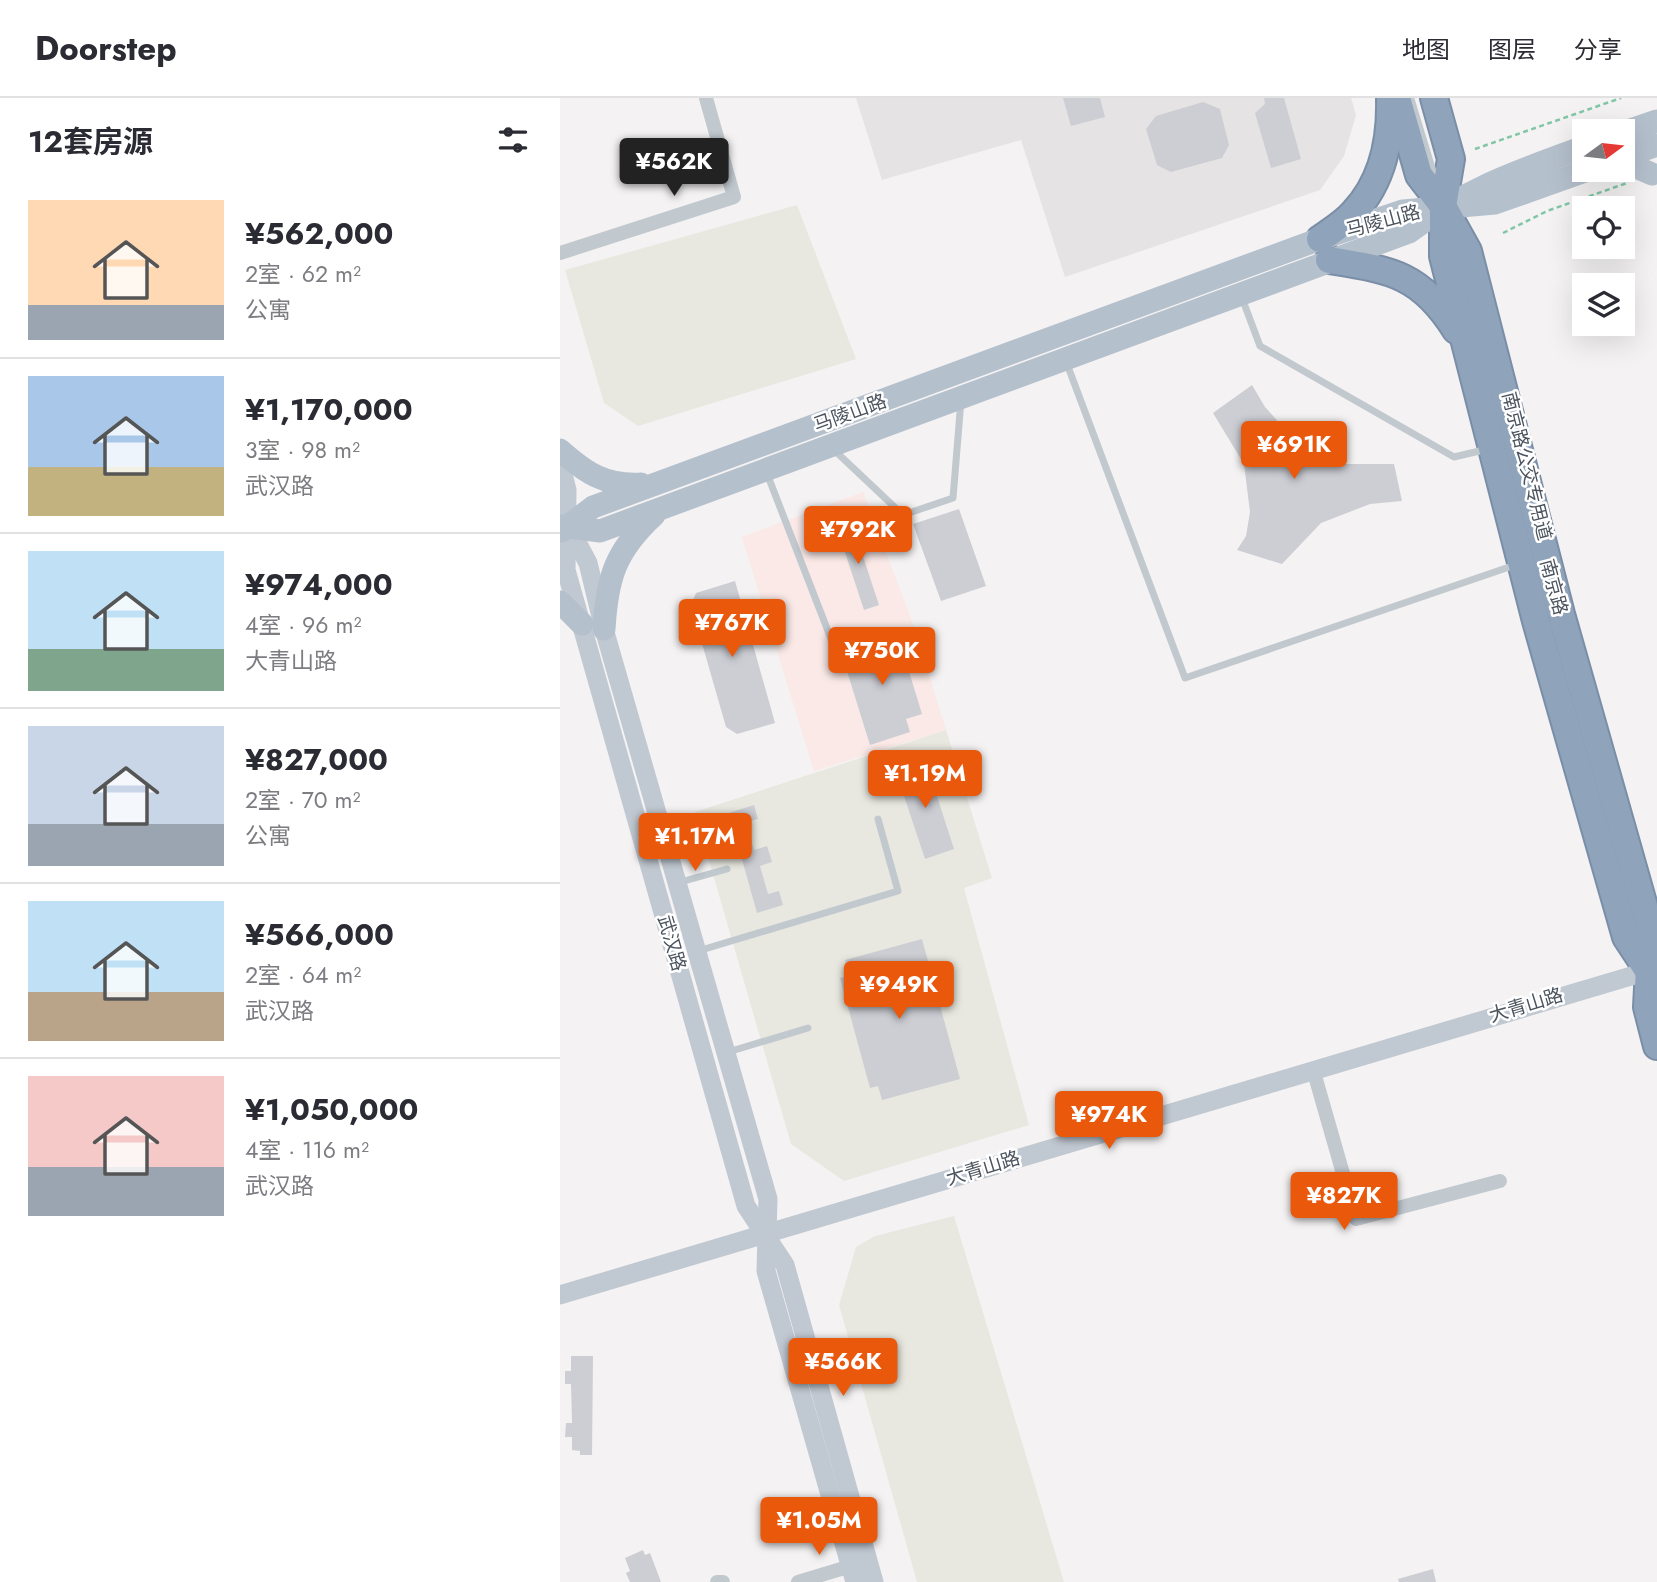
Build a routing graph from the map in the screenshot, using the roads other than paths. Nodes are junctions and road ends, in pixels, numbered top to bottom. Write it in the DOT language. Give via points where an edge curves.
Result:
graph roads {
  1 [pos="706,98"];
  2 [pos="1390,98"];
  3 [pos="1397,98"];
  4 [pos="1410,98"];
  5 [pos="1434,98"];
  6 [pos="1657,121"];
  7 [pos="1635,129"];
  8 [pos="1657,145"];
  9 [pos="1572,151"];
  10 [pos="1635,154"];
  11 [pos="1635,165"];
  12 [pos="1654,173"];
  13 [pos="1572,176"];
  14 [pos="1443,206"];
  15 [pos="1452,242"];
  16 [pos="1325,250"];
  17 [pos="560,253"];
  18 [pos="1240,294"];
  19 [pos="1466,347"];
  20 [pos="1066,360"];
  21 [pos="961,398"];
  22 [pos="830,446"];
  23 [pos="1492,448"];
  24 [pos="560,450"];
  25 [pos="560,463"];
  26 [pos="765,470"];
  27 [pos="658,483"];
  28 [pos="662,508"];
  29 [pos="562,525"];
  30 [pos="1521,563"];
  31 [pos="560,601"];
  32 [pos="593,627"];
  33 [pos="833,644"];
  34 [pos="878,819"];
  35 [pos="727,869"];
  36 [pos="677,883"];
  37 [pos="1638,934"];
  38 [pos="697,952"];
  39 [pos="1652,977"];
  40 [pos="1657,1004"];
  41 [pos="808,1028"];
  42 [pos="1657,1046"];
  43 [pos="726,1052"];
  44 [pos="1312,1069"];
  45 [pos="1500,1181"];
  46 [pos="766,1233"];
  47 [pos="560,1295"];
  48 [pos="853,1574"];
  49 [pos="717,1582"];
  50 [pos="723,1582"];
  51 [pos="798,1582"];
  52 [pos="874,1582"];
  1 -- 17 [label="street" via="734,197"];
  2 -- 16 [label="highway" via="1390,125 1379,175"];
  3 -- 14 [label="highway, 南京路" via="1419,174"];
  4 -- 14 [label="lane"];
  5 -- 14 [label="highway, 南京路" via="1451,159"];
  6 -- 7 [label="main road"];
  8 -- 10 [label="main road"];
  9 -- 14 [label="main road, 马陵山路" via="1489,181"];
  11 -- 12 [label="main road"];
  13 -- 14 [label="main road" via="1495,203"];
  14 -- 15 [label="lane"];
  14 -- 16 [label="main road, 马陵山路" via="1409,232"];
  14 -- 19 [label="highway, 南京路" via="1443,256"];
  14 -- 39 [label="highway, 南京路" via="1468,251 1560,614 1651,931"];
  16 -- 18 [label="main road, 马陵山路"];
  16 -- 19 [label="highway" via="1410,279 1441,306"];
  16 -- 27 [label="main road, 马陵山路"];
  18 -- 20 [label="main road, 马陵山路"];
  18 -- 23 [label="lane" via="1260,346 1454,457"];
  19 -- 23 [label="highway, 南京路"];
  20 -- 21 [label="main road, 马陵山路"];
  20 -- 30 [label="lane" via="1185,678"];
  21 -- 22 [label="main road, 马陵山路"];
  21 -- 22 [label="lane" via="953,498 903,515"];
  22 -- 26 [label="main road, 马陵山路"];
  23 -- 30 [label="highway, 南京路"];
  24 -- 27 [label="main road" via="582,470 618,486"];
  25 -- 29 [label="main road, 武汉路" via="567,490"];
  26 -- 28 [label="main road, 马陵山路"];
  26 -- 33 [label="lane"];
  27 -- 29 [label="main road, 马陵山路" via="593,507"];
  28 -- 29 [label="main road, 马陵山路" via="600,531"];
  28 -- 32 [label="main road" via="634,534 616,561"];
  29 -- 32 [label="main road, 武汉路" via="566,570"];
  30 -- 39 [label="highway, 南京路" via="1626,937"];
  31 -- 32 [label="main road"];
  32 -- 36 [label="main road, 武汉路"];
  32 -- 46 [label="main road, 武汉路" via="746,1206"];
  34 -- 38 [label="lane" via="898,891"];
  35 -- 36 [label="lane"];
  36 -- 38 [label="main road, 武汉路"];
  37 -- 39 [label="lane"];
  38 -- 43 [label="main road, 武汉路"];
  39 -- 40 [label="lane"];
  39 -- 42 [label="highway, 南京路" via="1647,1007"];
  39 -- 44 [label="main road, 大青山路"];
  41 -- 43 [label="lane"];
  43 -- 46 [label="main road, 武汉路" via="768,1199"];
  44 -- 45 [label="street" via="1356,1219"];
  44 -- 46 [label="main road, 大青山路"];
  46 -- 47 [label="main road, 大青山路"];
  46 -- 48 [label="main road, 武汉路" via="766,1271"];
  46 -- 52 [label="main road, 武汉路" via="785,1265"];
  48 -- 51 [label="street"];
  49 -- 50 [label="street"];
}
